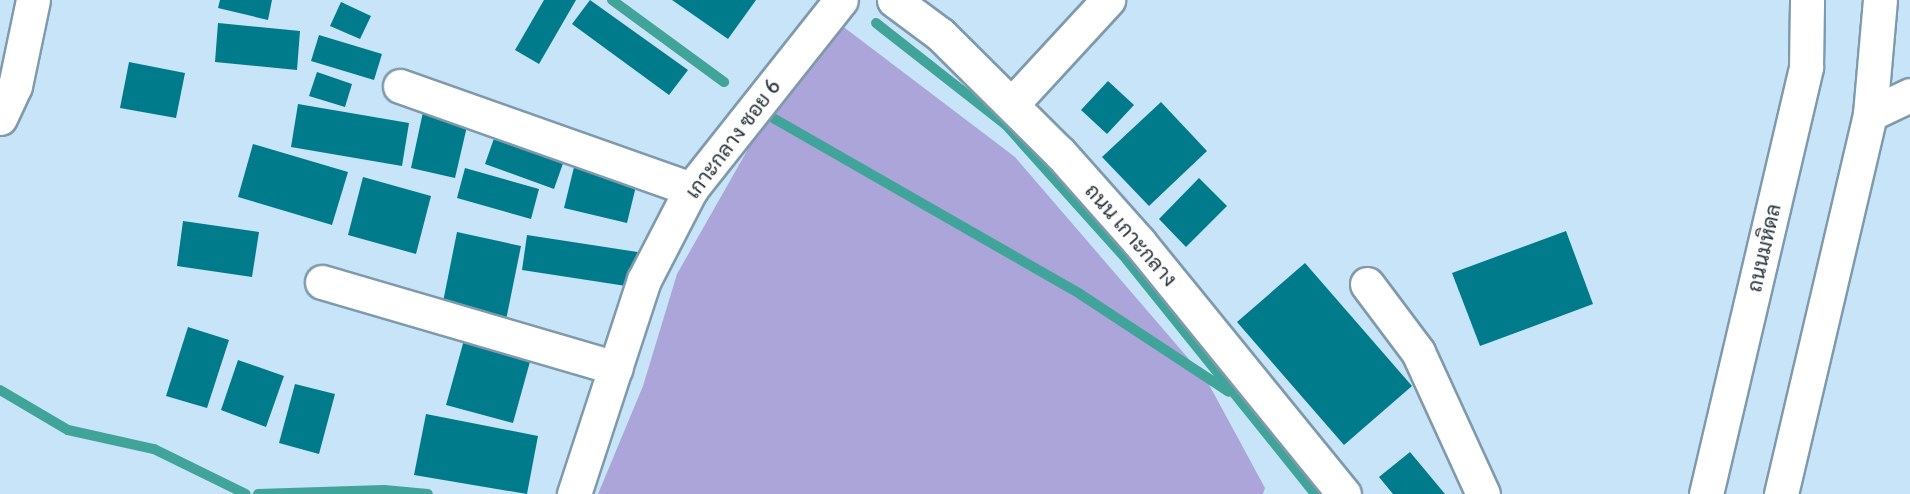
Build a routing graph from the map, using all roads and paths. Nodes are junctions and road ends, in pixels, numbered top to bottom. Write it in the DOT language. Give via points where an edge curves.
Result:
graph roads {
  1 [pos="33,0"];
  2 [pos="841,0"];
  3 [pos="894,0"];
  4 [pos="1108,0"];
  5 [pos="1807,0"];
  6 [pos="1880,0"];
  7 [pos="400,86"];
  8 [pos="1910,94"];
  9 [pos="1012,104"];
  10 [pos="1870,114"];
  11 [pos="0,118"];
  12 [pos="691,189"];
  13 [pos="322,282"];
  14 [pos="1366,284"];
  15 [pos="616,368"];
  16 [pos="574,494"];
  17 [pos="1344,494"];
  18 [pos="1484,494"];
  19 [pos="1706,494"];
  20 [pos="1781,494"];
  1 -- 11 [label="street" via="15,86"];
  2 -- 12 [label="street, เกาะกลาง ซอย 6"];
  3 -- 9 [label="street, ถนน เกาะกลาง" via="940,34"];
  4 -- 9 [label="street"];
  5 -- 19 [label="street, ถนนมหิดล" via="1806,67"];
  6 -- 10 [label="street"];
  7 -- 12 [label="street"];
  8 -- 10 [label="street"];
  9 -- 17 [label="street, ถนน เกาะกลาง" via="1139,242"];
  10 -- 20 [label="street"];
  12 -- 15 [label="street, เกาะกลาง ซอย 6" via="644,280"];
  13 -- 15 [label="street"];
  14 -- 18 [label="street" via="1418,352"];
  15 -- 16 [label="street, เกาะกลาง ซอย 6"];
}
